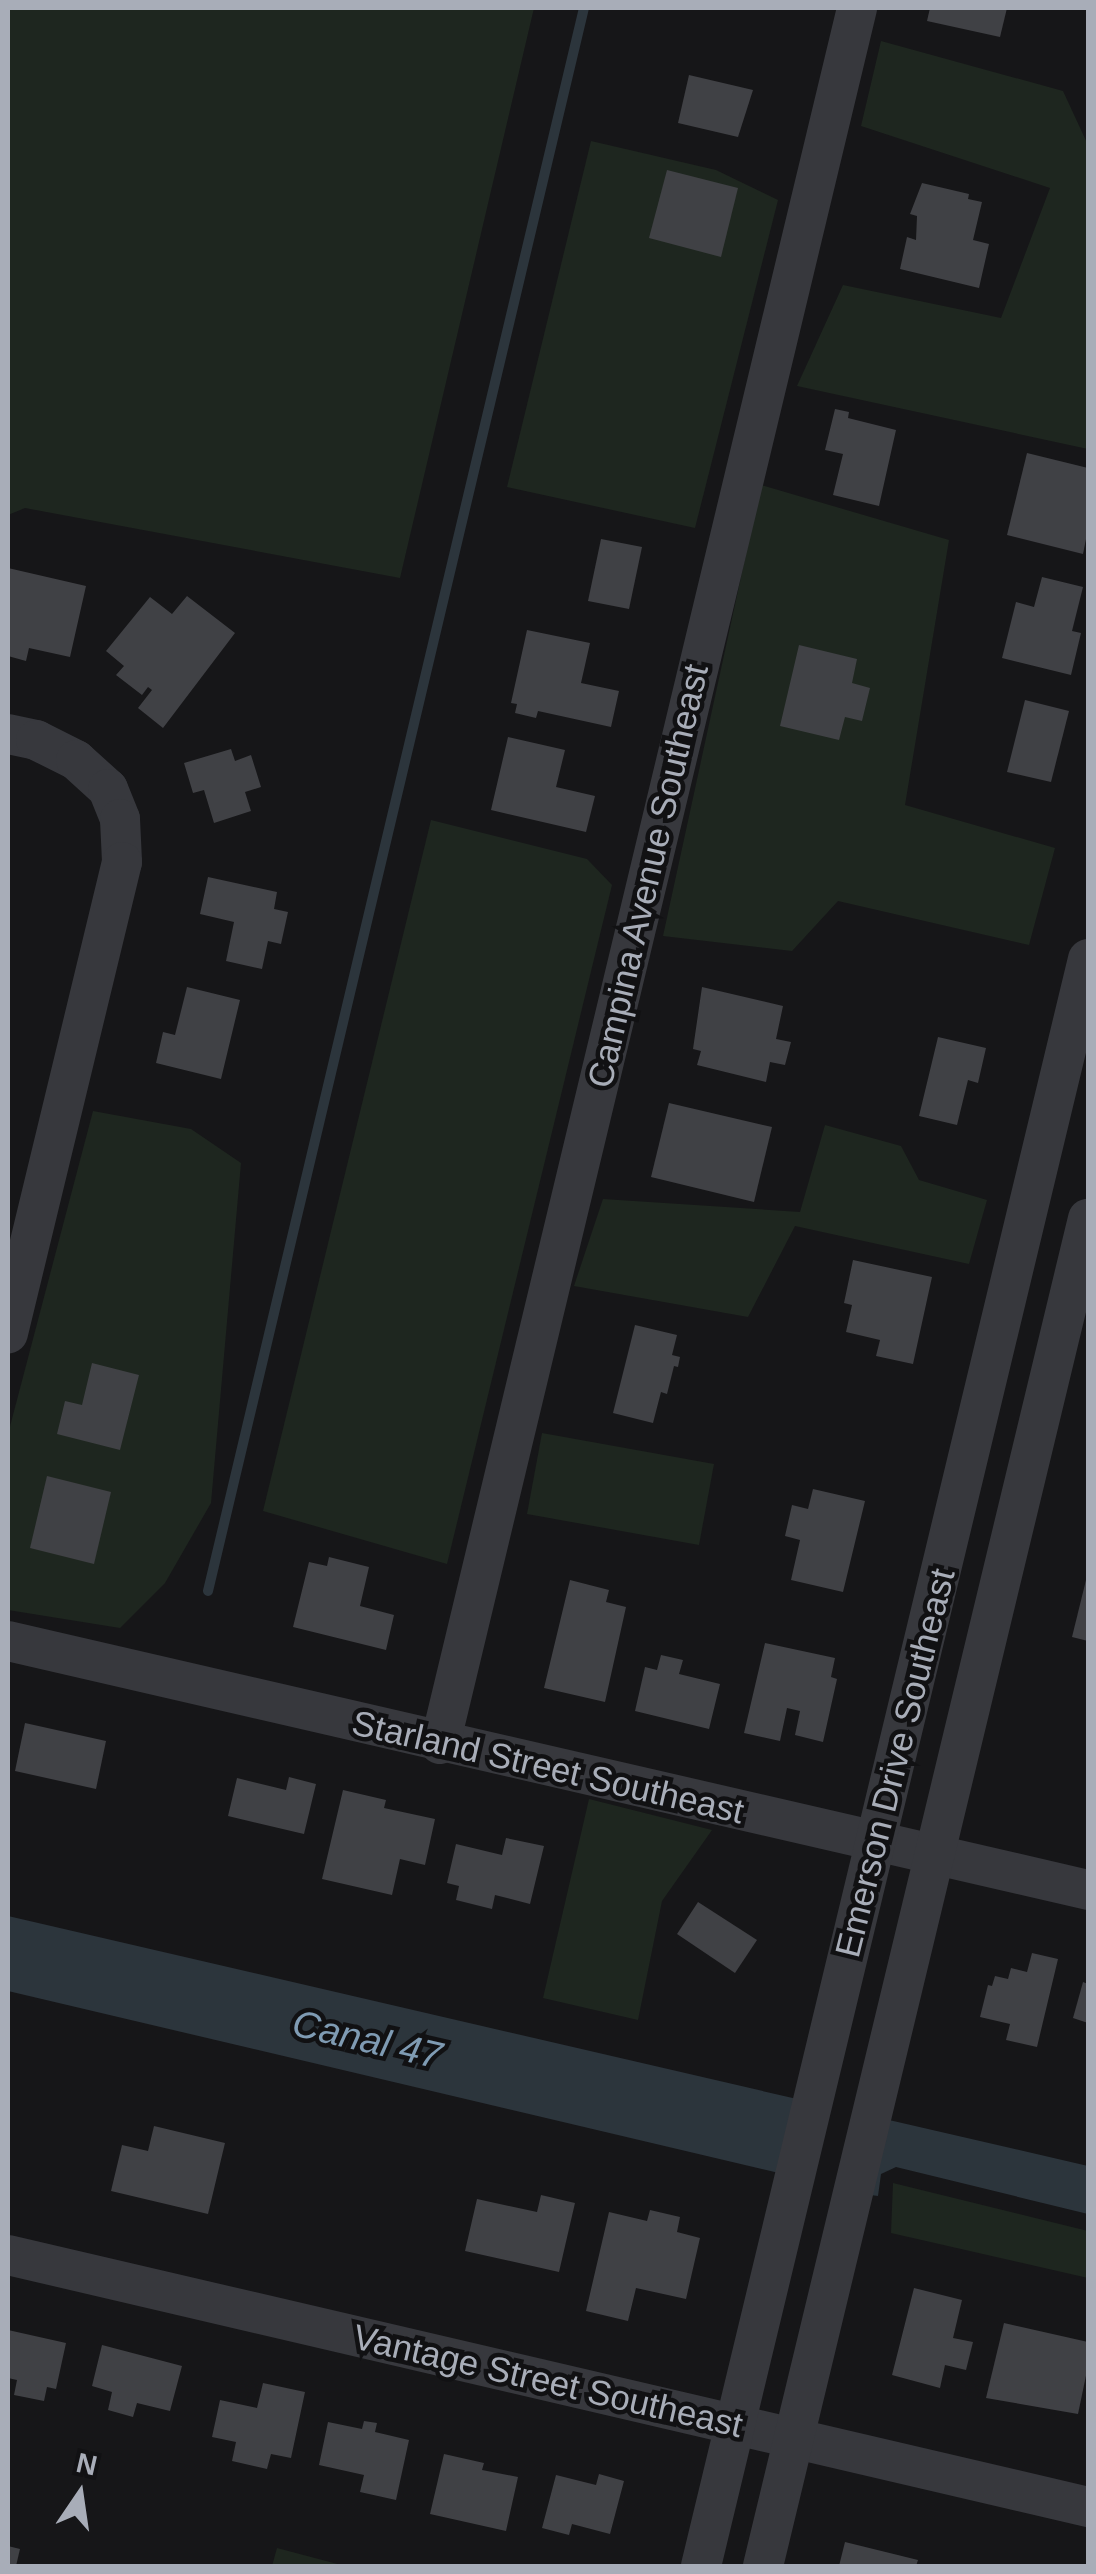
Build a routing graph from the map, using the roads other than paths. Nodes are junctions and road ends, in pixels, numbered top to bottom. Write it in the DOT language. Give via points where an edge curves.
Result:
graph roads {
  1 [pos="857,8"];
  2 [pos="8,734"];
  3 [pos="1088,959"];
  4 [pos="24,1192"];
  5 [pos="1088,1219"];
  6 [pos="8,1334"];
  7 [pos="8,1641"];
  8 [pos="440,1744"];
  9 [pos="876,1840"];
  10 [pos="936,1855"];
  11 [pos="1088,1890"];
  12 [pos="8,2255"];
  13 [pos="736,2425"];
  14 [pos="795,2440"];
  15 [pos="1088,2507"];
  16 [pos="701,2566"];
  17 [pos="763,2566"];
  1 -- 8 [label="street, Campina Avenue Southeast"];
  2 -- 4 [label="street" via="76,760 108,789 120,819 122,862"];
  3 -- 9 [label="street, Emerson Drive Southeast"];
  4 -- 6 [label="street"];
  5 -- 10 [label="street, Emerson Drive Southeast"];
  7 -- 8 [label="street, Starland Street Southeast"];
  8 -- 9 [label="street, Starland Street Southeast"];
  9 -- 10 [label="street, Starland Street Southeast"];
  9 -- 13 [label="street, Emerson Drive Southeast"];
  10 -- 11 [label="street, Starland Street Southeast"];
  10 -- 14 [label="street, Emerson Drive Southeast"];
  12 -- 13 [label="street, Vantage Street Southeast"];
  13 -- 14 [label="street, Vantage Street Southeast"];
  13 -- 16 [label="street, Emerson Drive Southeast"];
  14 -- 15 [label="street, Vantage Street Southeast"];
  14 -- 17 [label="street, Emerson Drive Southeast"];
}
